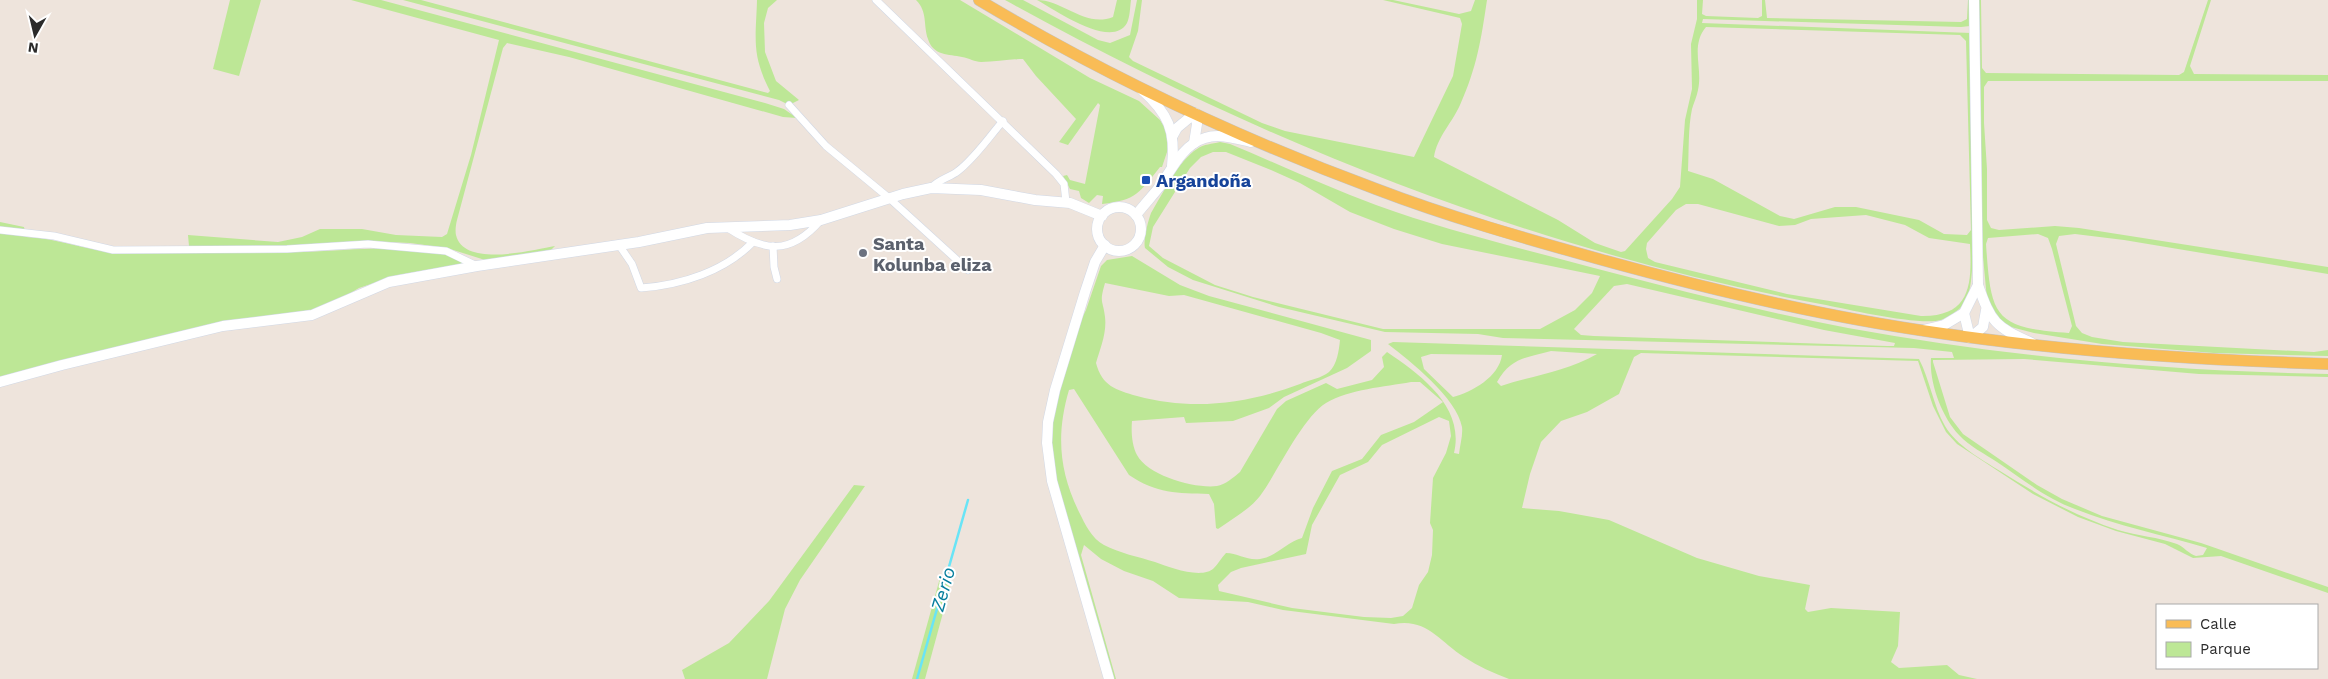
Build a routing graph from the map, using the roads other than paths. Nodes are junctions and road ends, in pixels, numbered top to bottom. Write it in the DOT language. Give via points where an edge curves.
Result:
graph roads {
  1 [pos="876,0"];
  2 [pos="979,0"];
  3 [pos="1974,0"];
  4 [pos="1136,86"];
  5 [pos="789,105"];
  6 [pos="1195,113"];
  7 [pos="1002,120"];
  8 [pos="1172,137"];
  9 [pos="1194,144"];
  10 [pos="1271,147"];
  11 [pos="1172,166"];
  12 [pos="931,188"];
  13 [pos="889,198"];
  14 [pos="1066,202"];
  15 [pos="1136,215"];
  16 [pos="1102,216"];
  17 [pos="821,220"];
  18 [pos="725,226"];
  19 [pos="0,230"];
  20 [pos="753,242"];
  21 [pos="619,245"];
  22 [pos="1104,245"];
  23 [pos="773,246"];
  24 [pos="477,266"];
  25 [pos="968,270"];
  26 [pos="777,279"];
  27 [pos="1978,285"];
  28 [pos="1986,310"];
  29 [pos="1964,314"];
  30 [pos="1921,330"];
  31 [pos="1970,338"];
  32 [pos="2042,347"];
  33 [pos="2328,364"];
  34 [pos="0,382"];
  35 [pos="1109,679"];
  1 -- 7 [label="street"];
  2 -- 4 [label="main road"];
  3 -- 27 [label="street"];
  4 -- 6 [label="main road"];
  4 -- 8 [label="street" via="1159,105 1169,122"];
  5 -- 13 [label="street" via="826,146"];
  6 -- 8 [label="street" via="1177,128"];
  6 -- 9 [label="street"];
  6 -- 10 [label="main road"];
  7 -- 12 [label="street" via="970,160"];
  7 -- 14 [label="street" via="1064,184"];
  8 -- 11 [label="street"];
  9 -- 10 [label="street" via="1206,138 1223,136"];
  9 -- 11 [label="street"];
  10 -- 30 [label="main road" via="1396,196 1506,233 1800,309"];
  11 -- 15 [label="street"];
  12 -- 13 [label="street"];
  12 -- 14 [label="street" via="981,190"];
  13 -- 17 [label="street"];
  13 -- 25 [label="street"];
  14 -- 16 [label="street"];
  15 -- 16 [label="street" via="1127,208 1116,207"];
  15 -- 22 [label="street" via="1141,227 1133,246 1119,251"];
  16 -- 22 [label="street" via="1097,231"];
  17 -- 18 [label="street" via="774,226"];
  17 -- 23 [label="street" via="807,236 781,247"];
  18 -- 20 [label="street"];
  18 -- 21 [label="street"];
  19 -- 24 [label="street" via="54,236 112,250 287,249 368,244 446,251"];
  20 -- 21 [label="street" via="742,254 714,270 679,283 641,288 632,264"];
  20 -- 23 [label="street"];
  21 -- 24 [label="street"];
  22 -- 35 [label="street" via="1087,284 1055,390 1047,443 1052,481"];
  23 -- 26 [label="street"];
  24 -- 34 [label="street" via="389,282 312,315 223,326"];
  27 -- 28 [label="street"];
  27 -- 29 [label="street"];
  28 -- 31 [label="street" via="1984,327"];
  28 -- 32 [label="street" via="2006,330"];
  29 -- 30 [label="street"];
  29 -- 31 [label="street"];
  30 -- 31 [label="main road"];
  31 -- 32 [label="main road"];
  32 -- 33 [label="main road" via="2124,355"];
}
